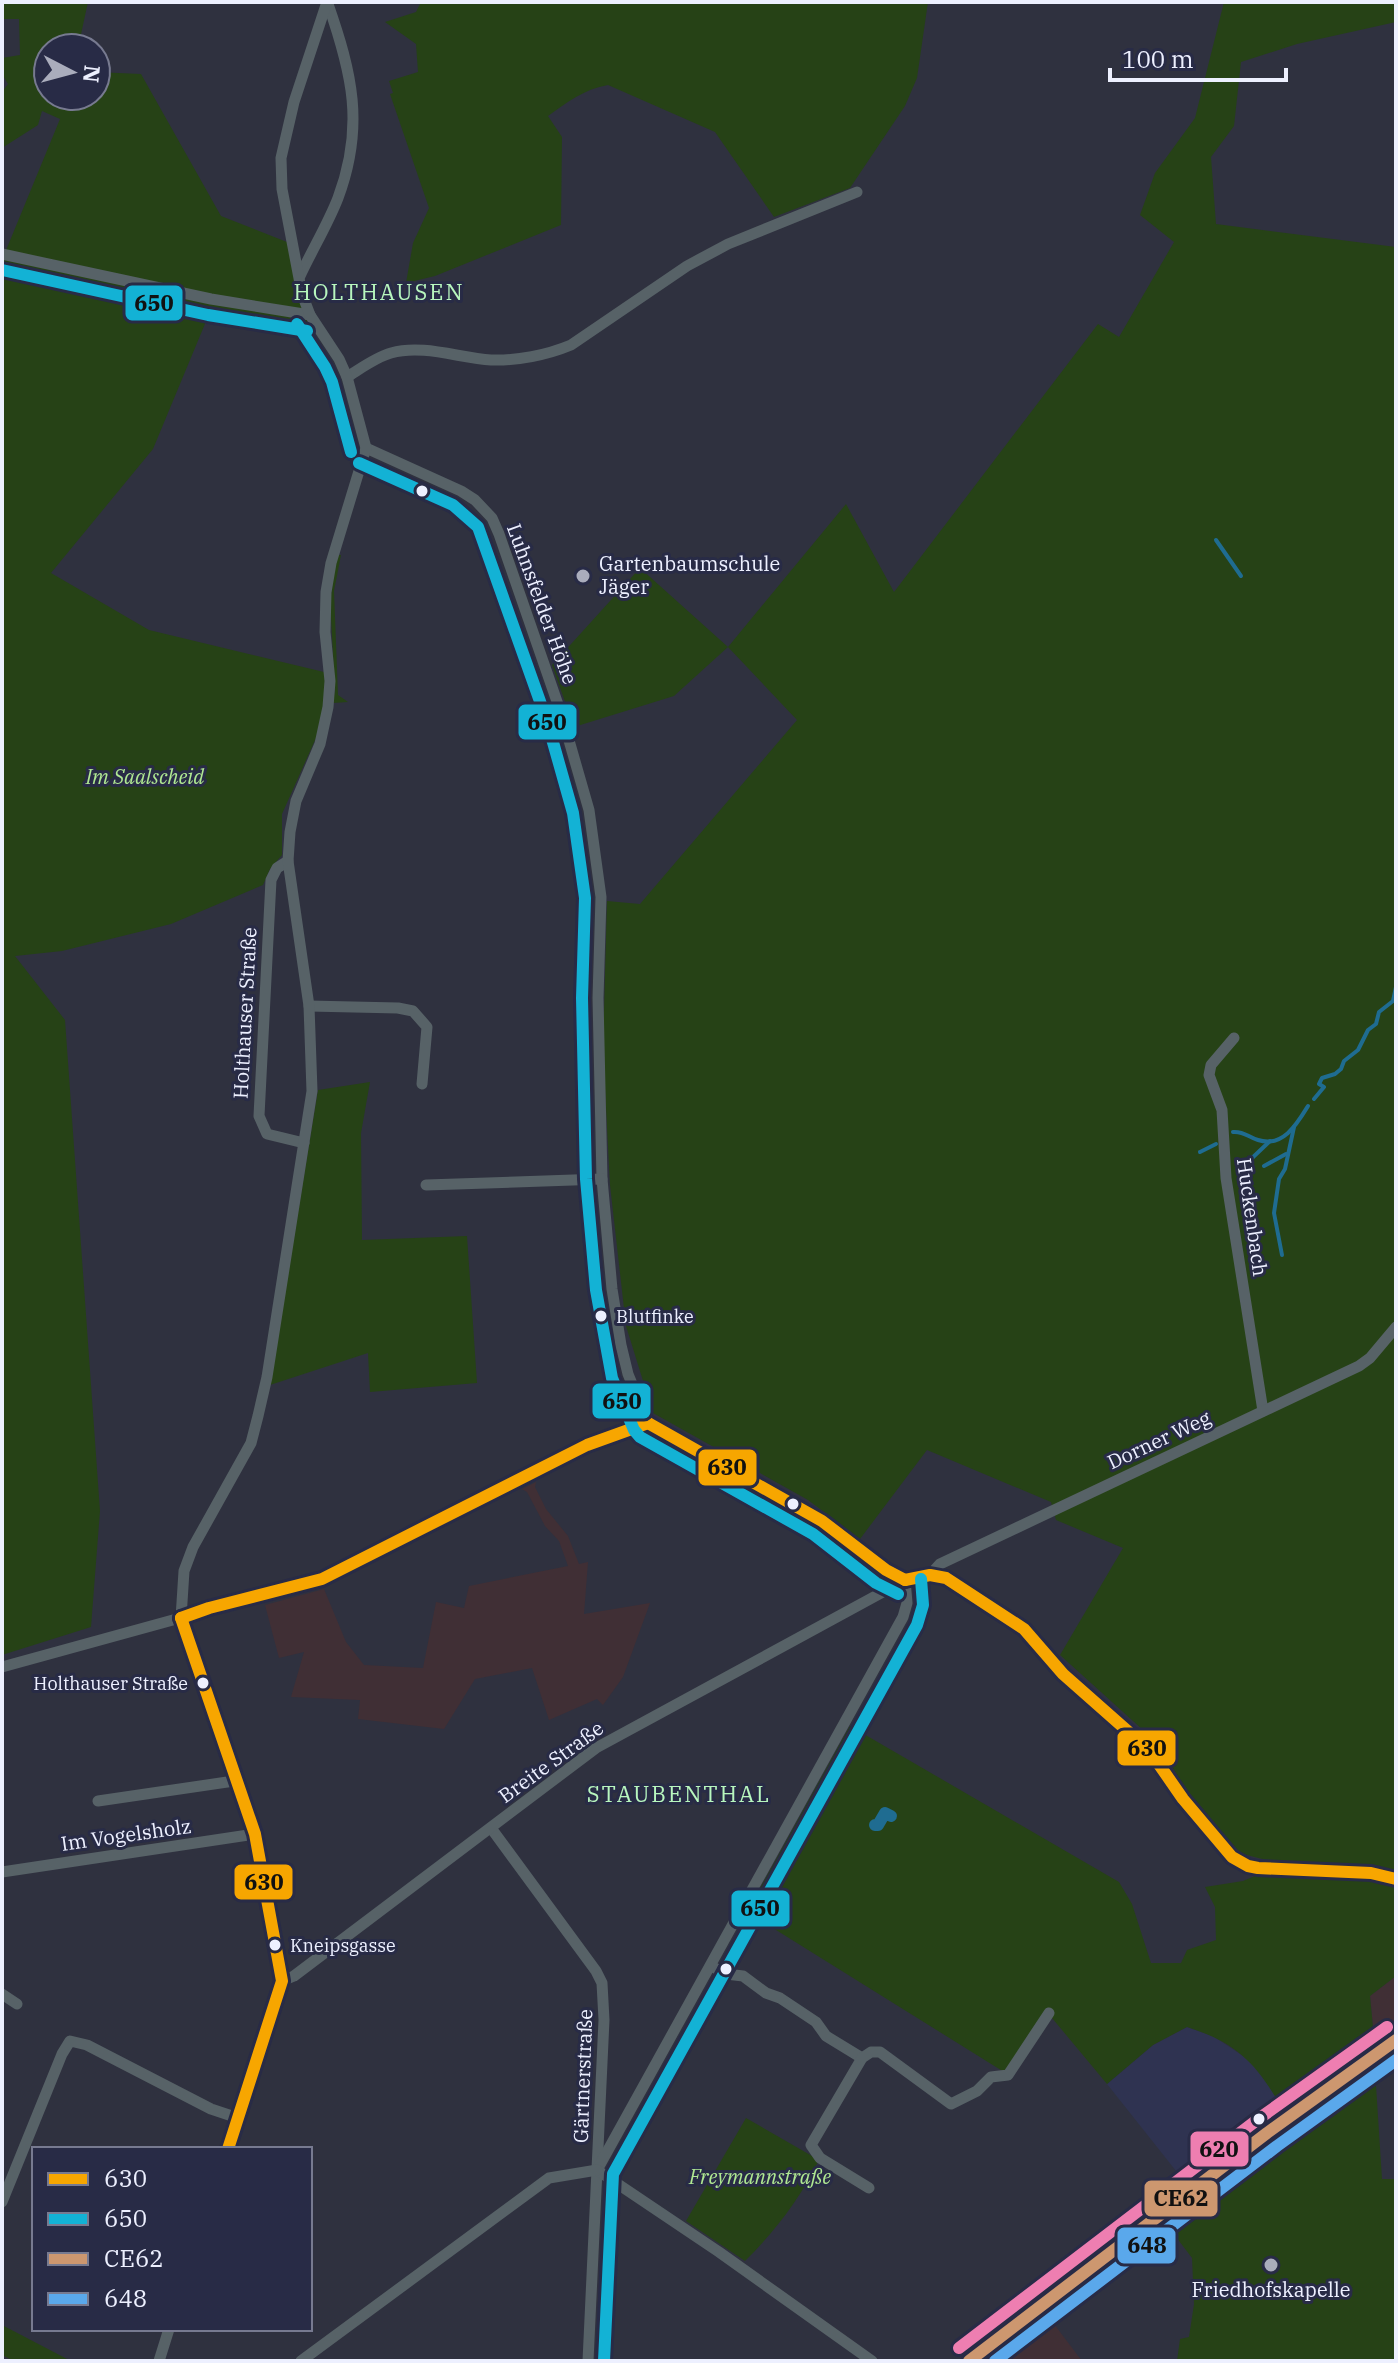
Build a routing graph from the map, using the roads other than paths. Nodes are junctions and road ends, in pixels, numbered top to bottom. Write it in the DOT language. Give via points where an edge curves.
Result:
graph roads {
  1 [pos="328,2"];
  2 [pos="857,192"];
  3 [pos="2,254"];
  4 [pos="299,276"];
  5 [pos="310,315"];
  6 [pos="347,377"];
  7 [pos="366,448"];
  8 [pos="288,861"];
  9 [pos="309,1006"];
  10 [pos="1234,1038"];
  11 [pos="422,1084"];
  12 [pos="304,1143"];
  13 [pos="602,1179"];
  14 [pos="426,1185"];
  15 [pos="1396,1327"];
  16 [pos="1263,1411"];
  17 [pos="648,1423"];
  18 [pos="930,1575"];
  19 [pos="905,1580"];
  20 [pos="181,1618"];
  21 [pos="2,1667"];
  22 [pos="234,1781"];
  23 [pos="98,1801"];
  24 [pos="491,1828"];
  25 [pos="255,1834"];
  26 [pos="2,1872"];
  27 [pos="1396,1879"];
  28 [pos="711,1966"];
  29 [pos="281,1985"];
  30 [pos="2,1994"];
  31 [pos="17,2004"];
  32 [pos="1049,2013"];
  33 [pos="1396,2040"];
  34 [pos="862,2058"];
  35 [pos="238,2118"];
  36 [pos="229,2147"];
  37 [pos="597,2170"];
  38 [pos="869,2188"];
  39 [pos="2,2202"];
  40 [pos="168,2331"];
  41 [pos="159,2361"];
  42 [pos="301,2361"];
  43 [pos="588,2361"];
  44 [pos="872,2361"];
  45 [pos="969,2361"];
  1 -- 4 [label="street" via="281,158"];
  1 -- 4 [label="street" via="347,58 353,121 338,199"];
  2 -- 6 [label="street" via="728,244 559,350 493,360 389,353"];
  3 -- 5 [label="street"];
  4 -- 5 [label="street"];
  5 -- 6 [label="street"];
  6 -- 7 [label="street"];
  7 -- 8 [label="street, Holthauser Straße" via="331,563 325,632 328,707 320,744 296,801"];
  7 -- 13 [label="street, Luhnsfelder Höhe" via="461,491 492,518 557,701 589,810 601,897"];
  8 -- 9 [label="street, Holthauser Straße"];
  8 -- 12 [label="street, Holthauser Straße" via="271,880 259,1116 267,1134"];
  9 -- 11 [label="street" via="413,1011 427,1027"];
  9 -- 12 [label="street, Holthauser Straße" via="312,1091"];
  10 -- 16 [label="street, Huckenbach" via="1209,1075 1222,1110 1226,1178"];
  12 -- 20 [label="street, Holthauser Straße" via="255,1430 193,1547 184,1571"];
  13 -- 14 [label="street"];
  13 -- 17 [label="street, Luhnsfelder Höhe" via="621,1345"];
  15 -- 16 [label="street, Dorner Weg" via="1365,1362"];
  16 -- 18 [label="street, Dorner Weg" via="940,1564"];
  17 -- 19 [label="street" via="822,1521"];
  17 -- 20 [label="street" via="587,1445 322,1579"];
  18 -- 19 [label="street, Breite Straße"];
  18 -- 27 [label="street" via="946,1578 1024,1629 1063,1674 1149,1750 1232,1857 1258,1868 1359,1872"];
  19 -- 24 [label="street, Breite Straße" via="596,1748"];
  19 -- 28 [label="street" via="903,1617"];
  20 -- 21 [label="street"];
  20 -- 22 [label="street, Holthauser Straße"];
  22 -- 23 [label="street"];
  22 -- 25 [label="street, Holthauser Straße"];
  24 -- 29 [label="street, Breite Straße"];
  24 -- 37 [label="street, Gärtnerstraße" via="602,1983"];
  25 -- 26 [label="street, Im Vogelsholz"];
  25 -- 29 [label="street, Holthauser Straße"];
  28 -- 34 [label="street" via="743,1976 780,1998"];
  28 -- 37 [label="street"];
  29 -- 35 [label="street"];
  30 -- 31 [label="street"];
  32 -- 34 [label="street" via="1008,2075 991,2077 951,2104 880,2052"];
  33 -- 45 [label="main road"];
  34 -- 38 [label="street" via="811,2145 820,2158"];
  35 -- 36 [label="street"];
  35 -- 39 [label="street" via="70,2041"];
  37 -- 42 [label="street" via="549,2178"];
  37 -- 43 [label="street, Gärtnerstraße"];
  37 -- 44 [label="street"];
  40 -- 41 [label="street"];
}
